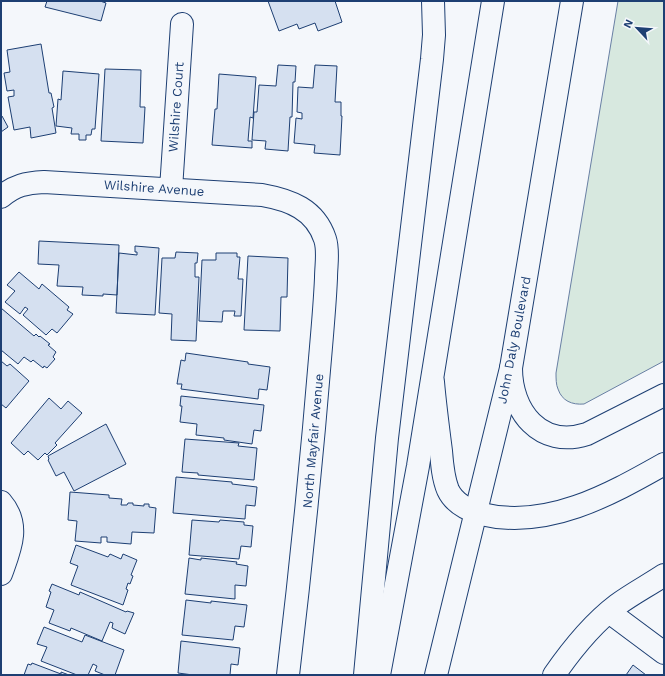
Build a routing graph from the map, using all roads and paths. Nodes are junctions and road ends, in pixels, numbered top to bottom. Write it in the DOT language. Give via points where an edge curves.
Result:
graph roads {
  1 [pos="433,1"];
  2 [pos="493,1"];
  3 [pos="572,1"];
  4 [pos="182,24"];
  5 [pos="171,189"];
  6 [pos="1,197"];
  7 [pos="308,212"];
  8 [pos="511,368"];
  9 [pos="433,382"];
  10 [pos="664,395"];
  11 [pos="664,464"];
  12 [pos="1,502"];
  13 [pos="476,512"];
  14 [pos="1,574"];
  15 [pos="664,575"];
  16 [pos="609,612"];
  17 [pos="664,653"];
  18 [pos="288,675"];
  19 [pos="365,675"];
  20 [pos="379,675"];
  21 [pos="436,675"];
  22 [pos="554,675"];
  1 -- 19 [label="main road" via="432,59 386,438"];
  2 -- 9 [label="main road"];
  3 -- 8 [label="main road, John Daly Boulevard"];
  4 -- 5 [label="main road, Wilshire Court"];
  5 -- 6 [label="main road, Wilshire Avenue" via="44,182 26,183 10,189"];
  5 -- 7 [label="main road, Wilshire Avenue" via="262,195 296,204"];
  7 -- 18 [label="main road, North Mayfair Avenue" via="318,224 325,239 327,253 318,383"];
  8 -- 10 [label="main road" via="513,391 523,414 539,429 558,437 579,437 587,434"];
  8 -- 13 [label="main road, John Daly Boulevard"];
  9 -- 13 [label="main road" via="445,483 453,498"];
  9 -- 20 [label="main road"];
  11 -- 13 [label="main road" via="613,493 560,512 512,517"];
  12 -- 14 [label="main road" via="12,520 13,536"];
  13 -- 21 [label="main road, John Daly Boulevard"];
  15 -- 16 [label="main road"];
  16 -- 17 [label="main road"];
  16 -- 22 [label="main road" via="568,655"];
}
